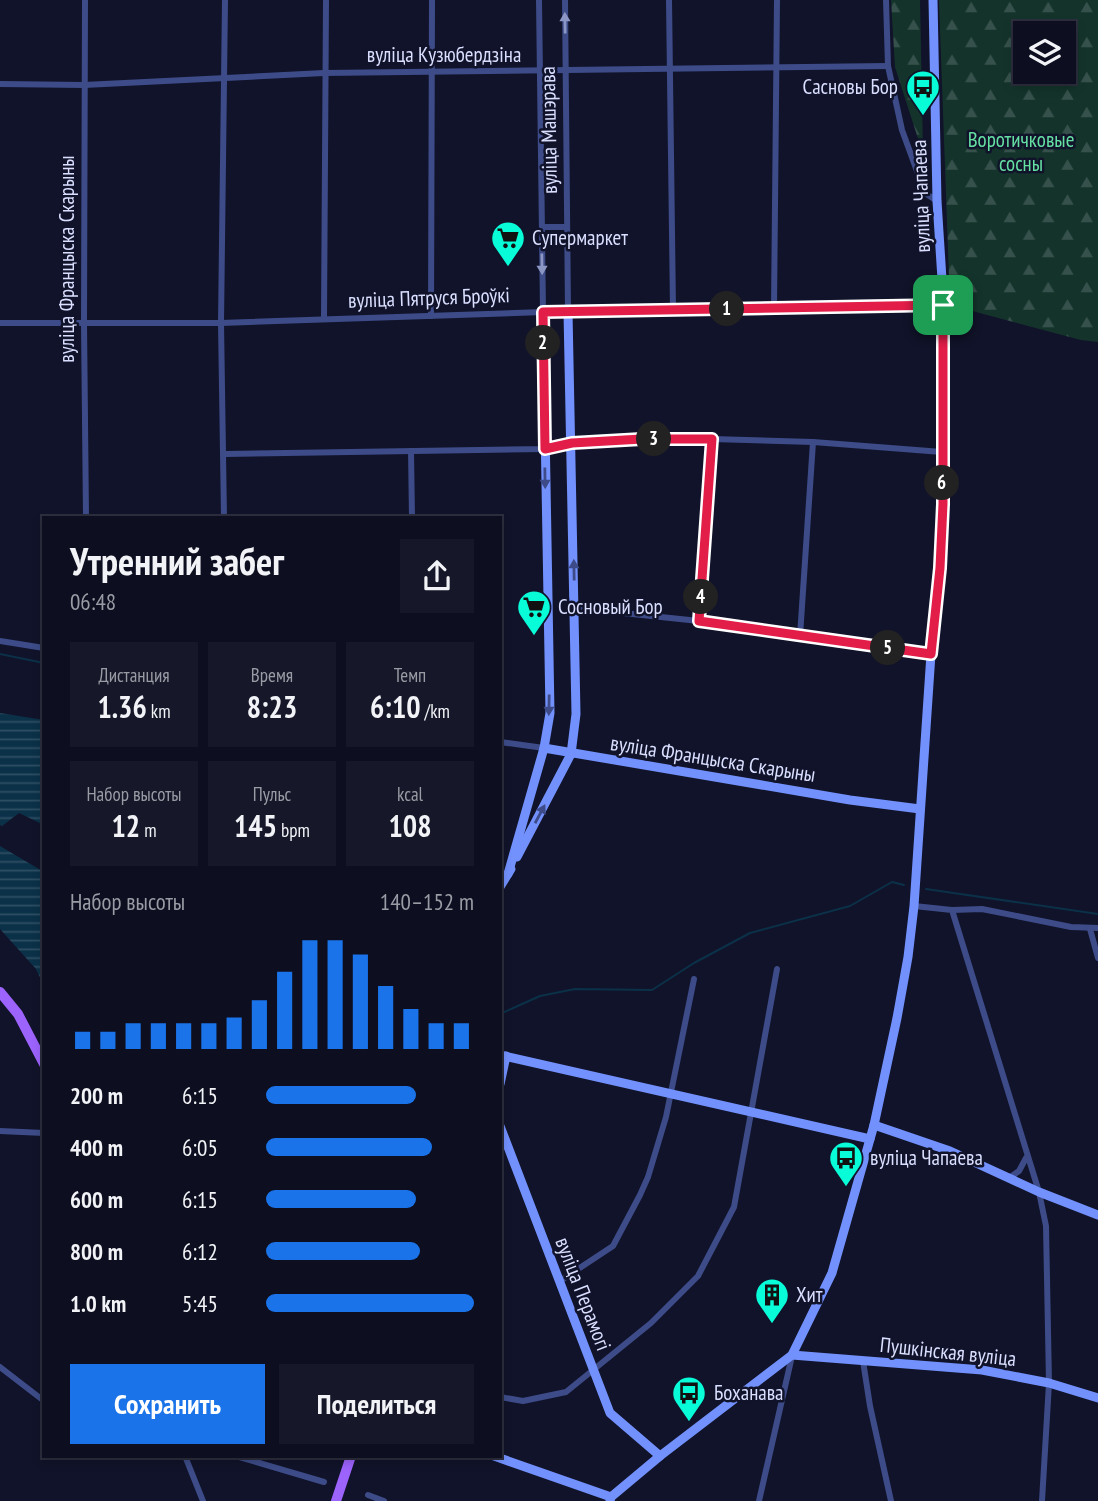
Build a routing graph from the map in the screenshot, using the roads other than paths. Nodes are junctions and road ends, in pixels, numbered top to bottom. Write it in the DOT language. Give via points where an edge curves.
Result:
graph roads {
  1 [pos="85,0"];
  2 [pos="225,0"];
  3 [pos="326,0"];
  4 [pos="432,0"];
  5 [pos="538,0"];
  6 [pos="565,0"];
  7 [pos="669,0"];
  8 [pos="777,0"];
  9 [pos="886,0"];
  10 [pos="933,0"];
  11 [pos="888,66"];
  12 [pos="778,68"];
  13 [pos="671,70"];
  14 [pos="540,71"];
  15 [pos="566,71"];
  16 [pos="432,72"];
  17 [pos="324,73"];
  18 [pos="226,77"];
  19 [pos="0,84"];
  20 [pos="84,85"];
  21 [pos="937,201"];
  22 [pos="542,227"];
  23 [pos="567,227"];
  24 [pos="943,305"];
  25 [pos="774,308"];
  26 [pos="673,310"];
  27 [pos="543,312"];
  28 [pos="568,312"];
  29 [pos="431,316"];
  30 [pos="324,318"];
  31 [pos="0,323"];
  32 [pos="84,323"];
  33 [pos="221,323"];
  34 [pos="712,439"];
  35 [pos="813,442"];
  36 [pos="572,443"];
  37 [pos="545,449"];
  38 [pos="411,451"];
  39 [pos="942,452"];
  40 [pos="225,454"];
  41 [pos="86,516"];
  42 [pos="224,516"];
  43 [pos="412,516"];
  44 [pos="575,608"];
  45 [pos="699,621"];
  46 [pos="800,636"];
  47 [pos="0,641"];
  48 [pos="42,648"];
  49 [pos="931,654"];
  50 [pos="502,742"];
  51 [pos="544,748"];
  52 [pos="571,754"];
  53 [pos="920,809"];
  54 [pos="508,874"];
  55 [pos="502,884"];
  56 [pos="914,906"];
  57 [pos="953,910"];
  58 [pos="1094,928"];
  59 [pos="1098,958"];
  60 [pos="777,969"];
  61 [pos="694,979"];
  62 [pos="0,992"];
  63 [pos="503,1056"];
  64 [pos="42,1060"];
  65 [pos="671,1094"];
  66 [pos="752,1112"];
  67 [pos="874,1125"];
  68 [pos="0,1131"];
  69 [pos="502,1131"];
  70 [pos="42,1133"];
  71 [pos="870,1139"];
  72 [pos="1027,1156"];
  73 [pos="1008,1178"];
  74 [pos="1039,1192"];
  75 [pos="1098,1215"];
  76 [pos="560,1281"];
  77 [pos="793,1355"];
  78 [pos="863,1361"];
  79 [pos="0,1367"];
  80 [pos="593,1368"];
  81 [pos="1049,1383"];
  82 [pos="502,1396"];
  83 [pos="1098,1398"];
  84 [pos="42,1399"];
  85 [pos="660,1456"];
  86 [pos="186,1458"];
  87 [pos="243,1458"];
  88 [pos="350,1458"];
  89 [pos="499,1458"];
  90 [pos="324,1482"];
  91 [pos="368,1496"];
  92 [pos="611,1499"];
  93 [pos="203,1501"];
  94 [pos="336,1501"];
  95 [pos="384,1501"];
  96 [pos="760,1501"];
  97 [pos="891,1501"];
  98 [pos="1042,1501"];
  1 -- 20 [label="street, вуліца Францыска Скарыны"];
  2 -- 18 [label="street"];
  3 -- 17 [label="street"];
  4 -- 16 [label="street"];
  5 -- 14 [label="street, вуліца Машэрава"];
  15 -- 6 [label="street, вуліца Машэрава, one-way"];
  7 -- 13 [label="street"];
  8 -- 12 [label="street"];
  9 -- 11 [label="street"];
  10 -- 21 [label="street, вуліца Чапаева"];
  11 -- 12 [label="street, вуліца Кузюбердзіна"];
  11 -- 21 [label="street" via="902,130 925,193"];
  12 -- 13 [label="street, вуліца Кузюбердзіна"];
  12 -- 25 [label="street"];
  13 -- 15 [label="street, вуліца Кузюбердзіна"];
  13 -- 26 [label="street"];
  14 -- 15 [label="street, вуліца Кузюбердзіна"];
  14 -- 16 [label="street, вуліца Кузюбердзіна"];
  14 -- 22 [label="street, вуліца Машэрава"];
  15 -- 23 [label="street, вуліца Машэрава"];
  16 -- 17 [label="street, вуліца Кузюбердзіна"];
  16 -- 29 [label="street"];
  17 -- 18 [label="street, вуліца Кузюбердзіна"];
  17 -- 30 [label="street"];
  18 -- 20 [label="street, вуліца Кузюбердзіна"];
  18 -- 33 [label="street"];
  19 -- 20 [label="street, вуліца Кузюбердзіна"];
  20 -- 32 [label="street, вуліца Францыска Скарыны"];
  21 -- 24 [label="street, вуліца Чапаева"];
  22 -- 23 [label="street"];
  22 -- 27 [label="street, вуліца Машэрава, one-way"];
  23 -- 28 [label="street, вуліца Машэрава"];
  24 -- 25 [label="street, вуліца Пятруся Броўкі"];
  24 -- 39 [label="street, вуліца Чапаева"];
  25 -- 26 [label="street, вуліца Пятруся Броўкі"];
  26 -- 28 [label="street, вуліца Пятруся Броўкі"];
  27 -- 28 [label="street, вуліца Пятруся Броўкі"];
  27 -- 29 [label="street, вуліца Пятруся Броўкі"];
  27 -- 37 [label="street, вуліца Машэрава"];
  28 -- 36 [label="street, вуліца Машэрава"];
  29 -- 30 [label="street, вуліца Пятруся Броўкі"];
  30 -- 33 [label="street, вуліца Пятруся Броўкі"];
  31 -- 32 [label="street, вуліца Пятруся Броўкі"];
  32 -- 33 [label="street, вуліца Пятруся Броўкі"];
  32 -- 41 [label="street, вуліца Францыска Скарыны"];
  33 -- 40 [label="street"];
  34 -- 35 [label="street"];
  34 -- 36 [label="street"];
  34 -- 45 [label="street"];
  35 -- 39 [label="street"];
  35 -- 46 [label="street"];
  36 -- 37 [label="street"];
  44 -- 36 [label="street, вуліца Машэрава, one-way"];
  37 -- 38 [label="street"];
  37 -- 51 [label="street, вуліца Машэрава, one-way" via="550,713"];
  38 -- 40 [label="street"];
  38 -- 43 [label="street"];
  39 -- 49 [label="street, вуліца Чапаева" via="940,568"];
  40 -- 42 [label="street"];
  44 -- 45 [label="street"];
  44 -- 52 [label="street, вуліца Машэрава" via="576,714"];
  45 -- 46 [label="street"];
  46 -- 49 [label="street"];
  47 -- 48 [label="street"];
  49 -- 53 [label="street, вуліца Чапаева"];
  50 -- 51 [label="street, вуліца Францыска Скарыны"];
  51 -- 52 [label="street, вуліца Францыска Скарыны"];
  51 -- 54 [label="street, вуліца Машэрава"];
  52 -- 53 [label="street, вуліца Францыска Скарыны"];
  54 -- 52 [label="street, вуліца Машэрава, one-way"];
  53 -- 56 [label="street, вуліца Чапаева"];
  54 -- 55 [label="street, вуліца Машэрава"];
  56 -- 57 [label="street"];
  56 -- 67 [label="street, вуліца Чапаева"];
  57 -- 58 [label="street" via="982,909"];
  57 -- 72 [label="street"];
  58 -- 59 [label="street"];
  60 -- 66 [label="street"];
  61 -- 65 [label="street"];
  62 -- 64 [label="main road" via="18,1014"];
  63 -- 65 [label="street"];
  65 -- 66 [label="street"];
  65 -- 76 [label="street" via="648,1177 613,1246"];
  66 -- 71 [label="street"];
  66 -- 80 [label="street" via="734,1207 698,1276 651,1323"];
  67 -- 71 [label="street, вуліца Чапаева"];
  67 -- 73 [label="street" via="950,1151"];
  68 -- 70 [label="street"];
  69 -- 76 [label="street, вуліца Перамогі"];
  71 -- 77 [label="street, вуліца Чапаева" via="832,1273"];
  72 -- 73 [label="street" via="1020,1171"];
  72 -- 74 [label="street"];
  73 -- 74 [label="street"];
  74 -- 75 [label="street"];
  74 -- 81 [label="street" via="1046,1226"];
  76 -- 80 [label="street, вуліца Перамогі"];
  77 -- 78 [label="street, Пушкінская вуліца"];
  77 -- 85 [label="street, вуліца Чапаева"];
  77 -- 96 [label="street"];
  78 -- 81 [label="street, Пушкінская вуліца" via="982,1370"];
  78 -- 97 [label="street"];
  79 -- 84 [label="street"];
  80 -- 82 [label="street" via="566,1392 523,1401"];
  80 -- 85 [label="street, вуліца Перамогі" via="610,1413"];
  81 -- 83 [label="street, Пушкінская вуліца"];
  81 -- 98 [label="street"];
  85 -- 92 [label="street, вуліца Чапаева"];
  86 -- 93 [label="street"];
  87 -- 90 [label="street"];
  88 -- 94 [label="main road"];
  89 -- 92 [label="street"];
  91 -- 95 [label="street"];
}
